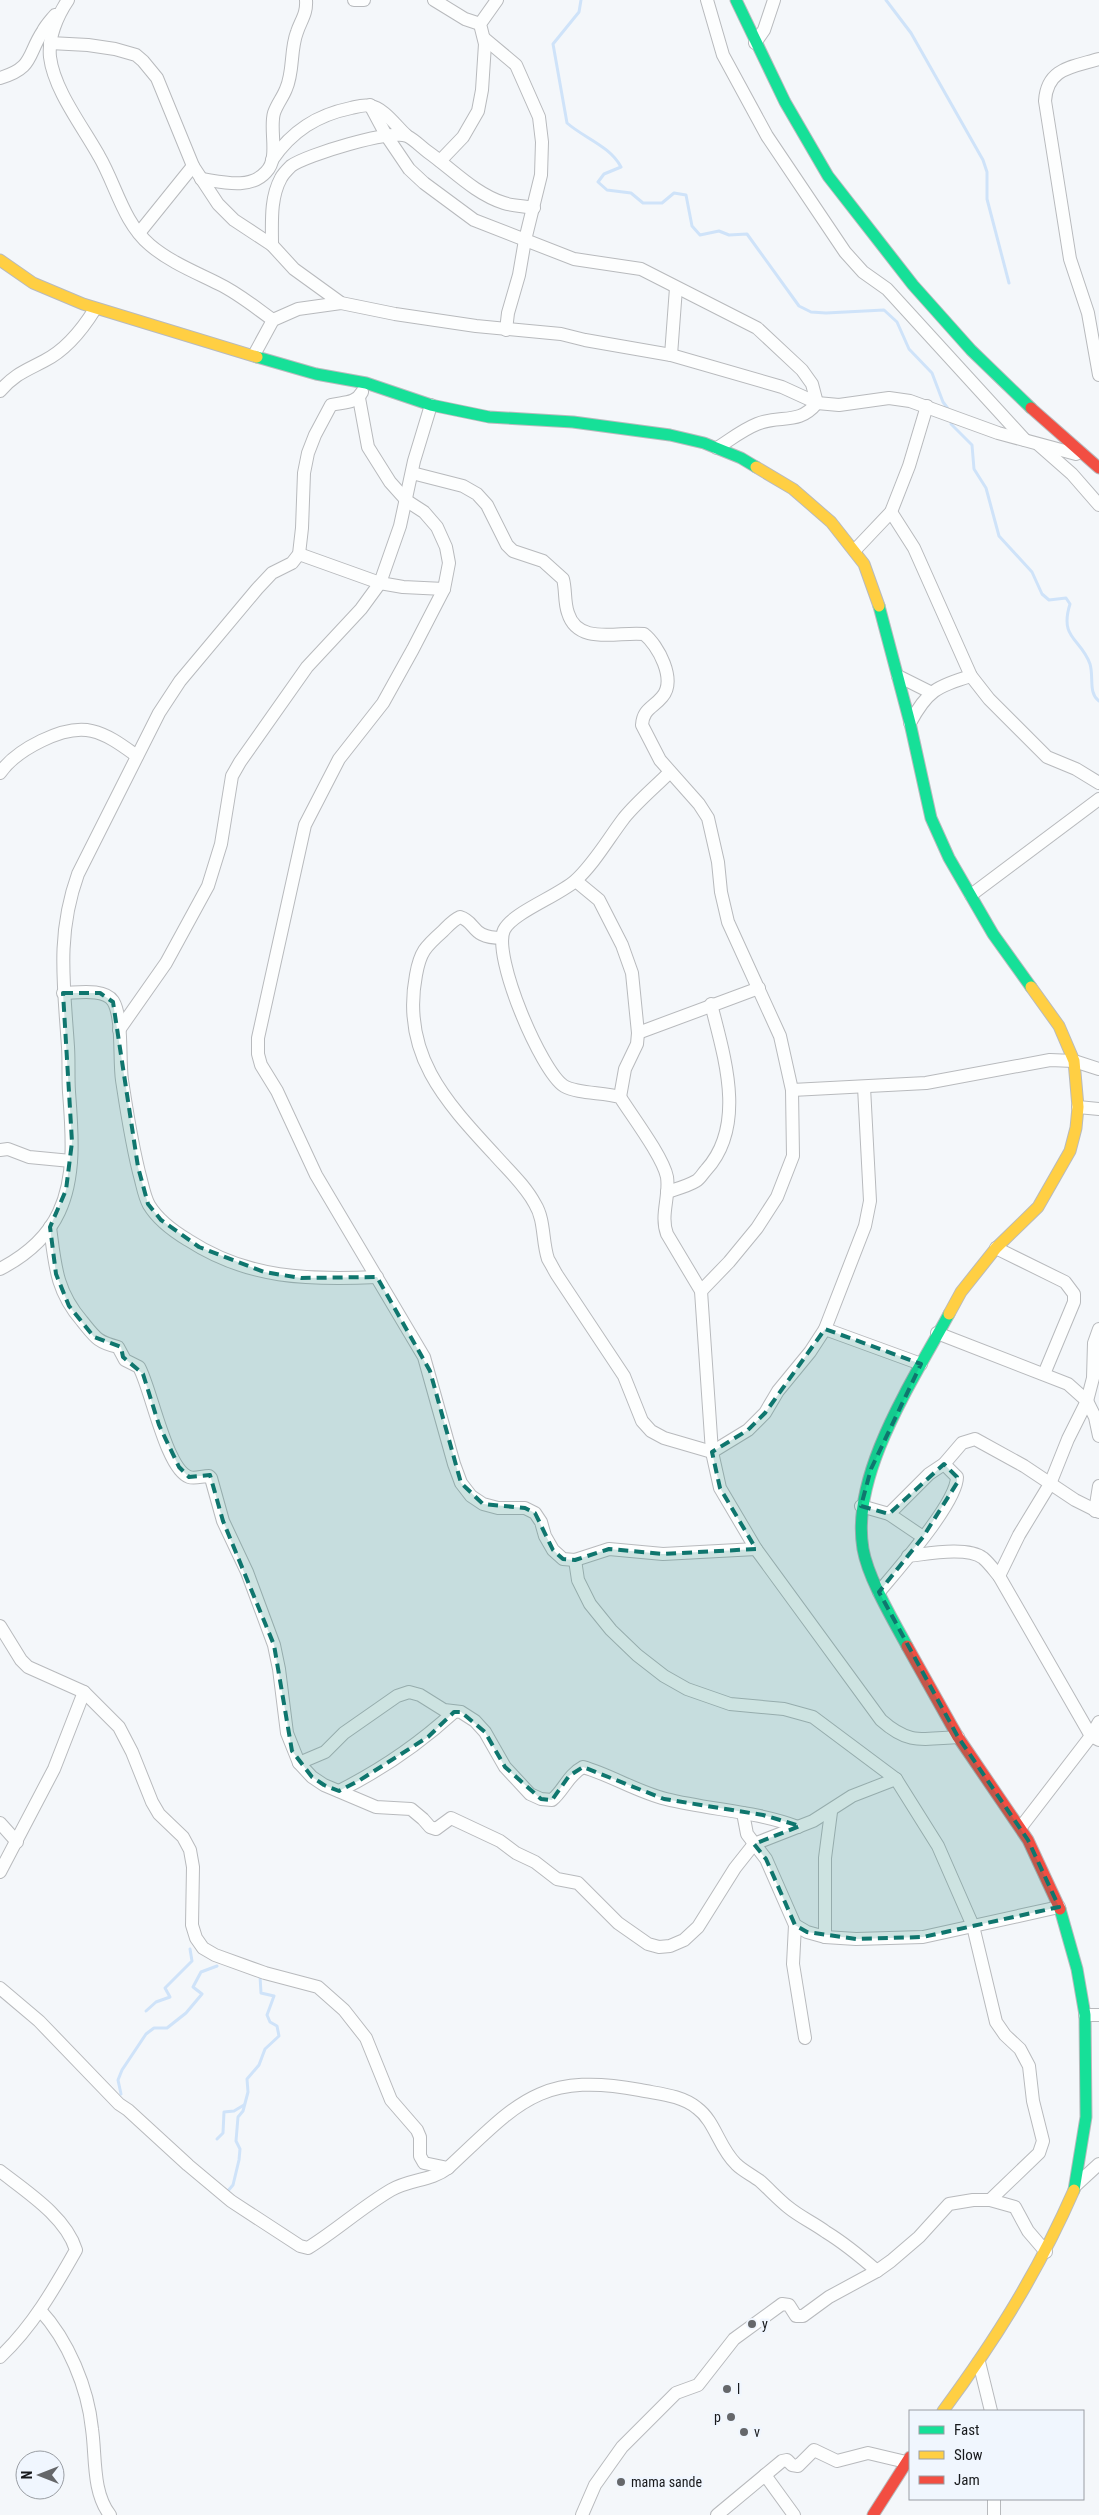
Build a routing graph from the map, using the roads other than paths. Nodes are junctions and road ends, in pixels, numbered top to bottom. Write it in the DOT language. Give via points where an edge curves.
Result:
graph roads {
  1 [pos="306,0"];
  2 [pos="354,0"];
  3 [pos="364,0"];
  4 [pos="434,0"];
  5 [pos="497,0"];
  6 [pos="707,0"];
  7 [pos="736,0"];
  8 [pos="774,0"];
  9 [pos="67,1"];
  10 [pos="480,24"];
  11 [pos="485,39"];
  12 [pos="50,43"];
  13 [pos="755,43"];
  14 [pos="1099,59"];
  15 [pos="0,78"];
  16 [pos="370,106"];
  17 [pos="386,135"];
  18 [pos="406,135"];
  19 [pos="272,160"];
  20 [pos="440,160"];
  21 [pos="193,166"];
  22 [pos="201,179"];
  23 [pos="534,208"];
  24 [pos="139,233"];
  25 [pos="525,240"];
  26 [pos="272,245"];
  27 [pos="0,260"];
  28 [pos="676,288"];
  29 [pos="341,303"];
  30 [pos="95,309"];
  31 [pos="273,320"];
  32 [pos="506,330"];
  33 [pos="254,354"];
  34 [pos="671,355"];
  35 [pos="1099,375"];
  36 [pos="366,383"];
  37 [pos="0,391"];
  38 [pos="359,398"];
  39 [pos="817,403"];
  40 [pos="431,405"];
  41 [pos="927,406"];
  42 [pos="1031,442"];
  43 [pos="717,448"];
  44 [pos="1084,456"];
  45 [pos="1099,468"];
  46 [pos="412,473"];
  47 [pos="407,501"];
  48 [pos="1099,505"];
  49 [pos="891,512"];
  50 [pos="855,550"];
  51 [pos="299,554"];
  52 [pos="380,583"];
  53 [pos="444,589"];
  54 [pos="898,676"];
  55 [pos="971,676"];
  56 [pos="930,692"];
  57 [pos="910,723"];
  58 [pos="137,756"];
  59 [pos="670,772"];
  60 [pos="0,773"];
  61 [pos="1099,783"];
  62 [pos="1099,799"];
  63 [pos="576,881"];
  64 [pos="971,895"];
  65 [pos="502,938"];
  66 [pos="759,988"];
  67 [pos="63,993"];
  68 [pos="711,1004"];
  69 [pos="119,1030"];
  70 [pos="638,1034"];
  71 [pos="1074,1061"];
  72 [pos="1099,1069"];
  73 [pos="864,1087"];
  74 [pos="792,1090"];
  75 [pos="620,1097"];
  76 [pos="1078,1107"];
  77 [pos="1099,1109"];
  78 [pos="0,1150"];
  79 [pos="71,1161"];
  80 [pos="667,1192"];
  81 [pos="50,1227"];
  82 [pos="996,1248"];
  83 [pos="0,1269"];
  84 [pos="377,1278"];
  85 [pos="701,1291"];
  86 [pos="825,1328"];
  87 [pos="1099,1329"];
  88 [pos="937,1333"];
  89 [pos="1096,1353"];
  90 [pos="921,1364"];
  91 [pos="1044,1374"];
  92 [pos="1087,1401"];
  93 [pos="1099,1436"];
  94 [pos="712,1452"];
  95 [pos="944,1464"];
  96 [pos="1050,1484"];
  97 [pos="1099,1486"];
  98 [pos="861,1506"];
  99 [pos="1097,1512"];
  100 [pos="889,1514"];
  101 [pos="923,1536"];
  102 [pos="756,1549"];
  103 [pos="908,1556"];
  104 [pos="575,1560"];
  105 [pos="999,1576"];
  106 [pos="879,1592"];
  107 [pos="0,1626"];
  108 [pos="84,1692"];
  109 [pos="454,1712"];
  110 [pos="1099,1722"];
  111 [pos="958,1737"];
  112 [pos="1095,1738"];
  113 [pos="299,1763"];
  114 [pos="896,1779"];
  115 [pos="339,1791"];
  116 [pos="831,1812"];
  117 [pos="743,1813"];
  118 [pos="0,1822"];
  119 [pos="798,1827"];
  120 [pos="1021,1827"];
  121 [pos="17,1842"];
  122 [pos="754,1844"];
  123 [pos="0,1872"];
  124 [pos="1059,1908"];
  125 [pos="795,1925"];
  126 [pos="973,1926"];
  127 [pos="825,1937"];
  128 [pos="0,1988"];
  129 [pos="1085,2015"];
  130 [pos="1099,2015"];
  131 [pos="806,2038"];
  132 [pos="1099,2164"];
  133 [pos="448,2168"];
  134 [pos="0,2171"];
  135 [pos="1076,2185"];
  136 [pos="990,2200"];
  137 [pos="1046,2252"];
  138 [pos="877,2271"];
  139 [pos="40,2310"];
  140 [pos="0,2357"];
  141 [pos="979,2362"];
  142 [pos="944,2410"];
  143 [pos="991,2410"];
  144 [pos="908,2460"];
  145 [pos="765,2474"];
  146 [pos="994,2500"];
  147 [pos="110,2515"];
  148 [pos="582,2515"];
  149 [pos="718,2515"];
  150 [pos="794,2515"];
  151 [pos="873,2515"];
  152 [pos="994,2515"];
  1 -- 19 [label="street" via="304,20 293,47 287,88 274,112"];
  2 -- 3 [label="street"];
  4 -- 10 [label="street" via="465,19"];
  5 -- 10 [label="street"];
  6 -- 42 [label="street" via="723,55 736,83 784,163 845,252 863,272 887,289"];
  7 -- 13 [label="main road"];
  8 -- 13 [label="street" via="764,30"];
  9 -- 12 [label="street"];
  9 -- 15 [label="street" via="42,31 22,69"];
  10 -- 11 [label="street"];
  11 -- 20 [label="street" via="478,111 463,137"];
  11 -- 23 [label="street" via="516,65 539,117 541,175"];
  12 -- 21 [label="street" via="115,49 136,55 143,61 157,78"];
  12 -- 24 [label="street" via="52,70 58,85 101,158 117,196"];
  13 -- 44 [label="main road" via="820,163 875,238 967,346"];
  14 -- 35 [label="street" via="1052,77 1046,88 1045,101 1070,259 1088,314"];
  16 -- 17 [label="street"];
  16 -- 18 [label="street" via="383,113"];
  16 -- 19 [label="street" via="332,113 306,125 281,147"];
  17 -- 18 [label="street"];
  17 -- 25 [label="street" via="409,169 437,193 474,220"];
  17 -- 26 [label="street" via="362,140 291,166 275,192"];
  18 -- 20 [label="street"];
  19 -- 22 [label="street" via="268,171 246,183"];
  20 -- 23 [label="street" via="473,187 493,198"];
  21 -- 22 [label="street"];
  21 -- 24 [label="street"];
  22 -- 26 [label="street" via="234,220"];
  23 -- 25 [label="street"];
  24 -- 31 [label="street" via="158,251 221,284"];
  25 -- 28 [label="street" via="574,260 641,269"];
  25 -- 32 [label="street"];
  26 -- 29 [label="street" via="294,269"];
  27 -- 30 [label="main road" via="12,271 59,296"];
  28 -- 34 [label="street"];
  28 -- 39 [label="street" via="758,328 802,370 812,384"];
  29 -- 31 [label="street" via="298,309"];
  29 -- 32 [label="street"];
  30 -- 33 [label="main road"];
  30 -- 37 [label="street" via="67,345 19,372"];
  31 -- 33 [label="street"];
  32 -- 34 [label="street" via="561,334"];
  33 -- 36 [label="main road" via="316,374"];
  34 -- 39 [label="street" via="782,387"];
  36 -- 38 [label="street"];
  36 -- 40 [label="main road"];
  38 -- 47 [label="street" via="368,447 390,482"];
  38 -- 51 [label="street" via="331,405 315,435 304,473"];
  39 -- 41 [label="street" via="839,405 889,398"];
  39 -- 43 [label="street" via="809,414 758,423"];
  40 -- 43 [label="main road" via="489,417 573,422 670,435"];
  40 -- 46 [label="street"];
  41 -- 42 [label="street" via="954,418"];
  41 -- 49 [label="street" via="910,466"];
  42 -- 44 [label="street"];
  42 -- 48 [label="street" via="1072,474"];
  43 -- 50 [label="main road" via="741,458 793,489 831,522"];
  44 -- 45 [label="main road"];
  46 -- 47 [label="street"];
  46 -- 59 [label="street" via="463,486 477,494 487,505 513,551 543,561 563,579 568,616 576,626 598,636 635,633 650,639 664,666 666,685 662,697 646,711 642,725"];
  47 -- 52 [label="street"];
  47 -- 53 [label="street" via="438,527 446,546 449,563"];
  49 -- 50 [label="street"];
  49 -- 55 [label="street" via="914,548"];
  50 -- 54 [label="main road" via="864,564 882,614"];
  51 -- 52 [label="street"];
  51 -- 58 [label="street" via="292,563 272,573 257,589 180,681"];
  52 -- 53 [label="street"];
  52 -- 69 [label="street" via="361,609 307,667 240,762 232,776 221,844 208,886 166,963"];
  53 -- 84 [label="street" via="383,703 339,759 312,809 301,841 258,1038 261,1065 280,1097 316,1175"];
  54 -- 56 [label="street"];
  54 -- 57 [label="main road"];
  55 -- 56 [label="street"];
  55 -- 61 [label="street" via="989,699 1047,757"];
  56 -- 57 [label="street"];
  57 -- 64 [label="main road" via="931,818"];
  58 -- 60 [label="street" via="111,739 91,731 78,731 39,742 18,754"];
  58 -- 67 [label="street" via="85,859 69,899 62,951"];
  59 -- 63 [label="street" via="626,816"];
  59 -- 66 [label="street" via="708,818 728,922"];
  62 -- 64 [label="street"];
  63 -- 65 [label="street" via="516,918 504,930"];
  63 -- 70 [label="street" via="599,900 622,945 632,973"];
  64 -- 71 [label="main road" via="993,934 1059,1026"];
  65 -- 75 [label="street" via="514,996 542,1059 563,1086"];
  65 -- 94 [label="street" via="482,936 465,918 460,917 423,949 413,991 412,1011 420,1054 444,1093 474,1131 526,1188 541,1219 548,1259 624,1376 642,1421 651,1432 664,1438"];
  66 -- 68 [label="street"];
  66 -- 74 [label="street" via="780,1036"];
  67 -- 69 [label="street" via="108,996 116,1009"];
  67 -- 79 [label="street"];
  68 -- 70 [label="street"];
  68 -- 80 [label="street" via="727,1071 729,1104 726,1136 716,1159 696,1181"];
  69 -- 84 [label="street" via="122,1080 138,1167 148,1204 161,1220 199,1247 233,1263 264,1272 301,1278"];
  70 -- 75 [label="street" via="625,1070"];
  71 -- 72 [label="street"];
  71 -- 73 [label="street" via="1050,1060 943,1081"];
  71 -- 76 [label="main road"];
  73 -- 74 [label="street"];
  73 -- 86 [label="street" via="870,1202"];
  74 -- 85 [label="street" via="793,1156 777,1197 757,1228"];
  75 -- 80 [label="street" via="659,1159 666,1175"];
  76 -- 77 [label="street"];
  76 -- 82 [label="main road" via="1070,1150 1061,1169 1038,1207"];
  78 -- 79 [label="street"];
  79 -- 81 [label="street" via="64,1197"];
  80 -- 85 [label="street" via="664,1224 667,1234"];
  81 -- 83 [label="street" via="18,1260"];
  81 -- 113 [label="street" via="56,1274 69,1306 94,1337 118,1347 125,1360 140,1367 159,1425 184,1474 211,1478 222,1521 274,1645 287,1733"];
  82 -- 88 [label="main road" via="960,1292"];
  82 -- 91 [label="street" via="1065,1282 1074,1294 1074,1302"];
  84 -- 104 [label="street" via="424,1357 461,1483 483,1504 498,1508 525,1508 535,1513 553,1550 564,1560"];
  85 -- 94 [label="street"];
  86 -- 90 [label="street"];
  86 -- 94 [label="street" via="764,1413 748,1430"];
  87 -- 89 [label="street"];
  88 -- 90 [label="main road"];
  88 -- 91 [label="street"];
  89 -- 92 [label="street"];
  90 -- 98 [label="main road" via="871,1469"];
  91 -- 92 [label="street" via="1068,1384"];
  92 -- 93 [label="street"];
  92 -- 96 [label="street"];
  94 -- 102 [label="street" via="720,1488"];
  95 -- 96 [label="street" via="962,1443 975,1439"];
  95 -- 100 [label="street" via="929,1474"];
  95 -- 101 [label="street" via="956,1477 956,1483"];
  96 -- 99 [label="street"];
  96 -- 105 [label="street"];
  97 -- 99 [label="street"];
  98 -- 100 [label="street"];
  98 -- 106 [label="main road" via="863,1550"];
  100 -- 101 [label="street"];
  101 -- 103 [label="street"];
  102 -- 104 [label="street" via="663,1554 609,1549"];
  102 -- 111 [label="street" via="881,1720 897,1734 916,1739"];
  103 -- 105 [label="street" via="967,1552 982,1557"];
  103 -- 106 [label="street"];
  104 -- 114 [label="street" via="578,1580 590,1604 637,1655 664,1676 687,1690 730,1704 784,1709 813,1717"];
  105 -- 112 [label="street"];
  106 -- 111 [label="main road"];
  107 -- 108 [label="street" via="20,1660 28,1667"];
  108 -- 121 [label="street" via="54,1768"];
  108 -- 133 [label="street" via="119,1727 152,1802 159,1814 183,1837 190,1850 193,1867 192,1925 203,1948 266,1973 318,1987 328,1995 366,2038 391,2100 417,2130 424,2163"];
  109 -- 113 [label="street" via="444,1710 420,1695 409,1692 396,1696 344,1733 325,1752"];
  109 -- 115 [label="street" via="428,1737"];
  109 -- 117 [label="street" via="461,1712 475,1721 505,1767 530,1794 541,1799 552,1800 569,1776 583,1767 664,1799"];
  110 -- 112 [label="street"];
  111 -- 120 [label="main road"];
  112 -- 120 [label="street"];
  113 -- 115 [label="street" via="312,1778"];
  114 -- 116 [label="street" via="852,1796"];
  114 -- 126 [label="street" via="938,1846"];
  115 -- 122 [label="street" via="376,1807 411,1809 430,1828 436,1829 451,1818 476,1828 536,1862 557,1879 578,1883 636,1936 659,1947 677,1944 698,1927 734,1868"];
  116 -- 119 [label="street"];
  116 -- 127 [label="street" via="825,1858"];
  117 -- 119 [label="street" via="763,1815"];
  117 -- 122 [label="street" via="747,1834"];
  118 -- 121 [label="street"];
  119 -- 122 [label="street"];
  120 -- 124 [label="main road"];
  121 -- 123 [label="street"];
  122 -- 125 [label="street" via="766,1858"];
  124 -- 126 [label="street"];
  124 -- 129 [label="main road" via="1078,1969"];
  125 -- 127 [label="street"];
  125 -- 131 [label="street" via="793,1964"];
  126 -- 127 [label="street" via="923,1937"];
  126 -- 136 [label="street" via="996,2022 1020,2049 1029,2066 1043,2141 1039,2153"];
  128 -- 133 [label="street" via="39,2021 119,2104 188,2166 231,2202 300,2246 308,2248 391,2190 440,2174"];
  129 -- 130 [label="street"];
  129 -- 135 [label="main road" via="1086,2117"];
  132 -- 135 [label="street"];
  133 -- 138 [label="street" via="525,2100 540,2092 590,2083 668,2095 704,2114 736,2165 789,2208 834,2237"];
  134 -- 139 [label="street" via="54,2216 76,2250"];
  135 -- 137 [label="main road"];
  136 -- 137 [label="street" via="1015,2207 1028,2231"];
  136 -- 138 [label="street" via="949,2204 919,2237"];
  137 -- 141 [label="main road"];
  138 -- 148 [label="street" via="803,2316 796,2316 788,2305 782,2304 734,2339 698,2384 676,2394 622,2446 595,2486"];
  139 -- 140 [label="street" via="19,2340"];
  139 -- 147 [label="street" via="57,2332 85,2396 91,2418 100,2494"];
  141 -- 142 [label="main road"];
  141 -- 143 [label="street"];
  144 -- 145 [label="street" via="868,2453 837,2462 816,2449 798,2466 784,2460"];
  144 -- 151 [label="main road"];
  145 -- 149 [label="street"];
  145 -- 150 [label="street"];
  146 -- 152 [label="street"];
}
